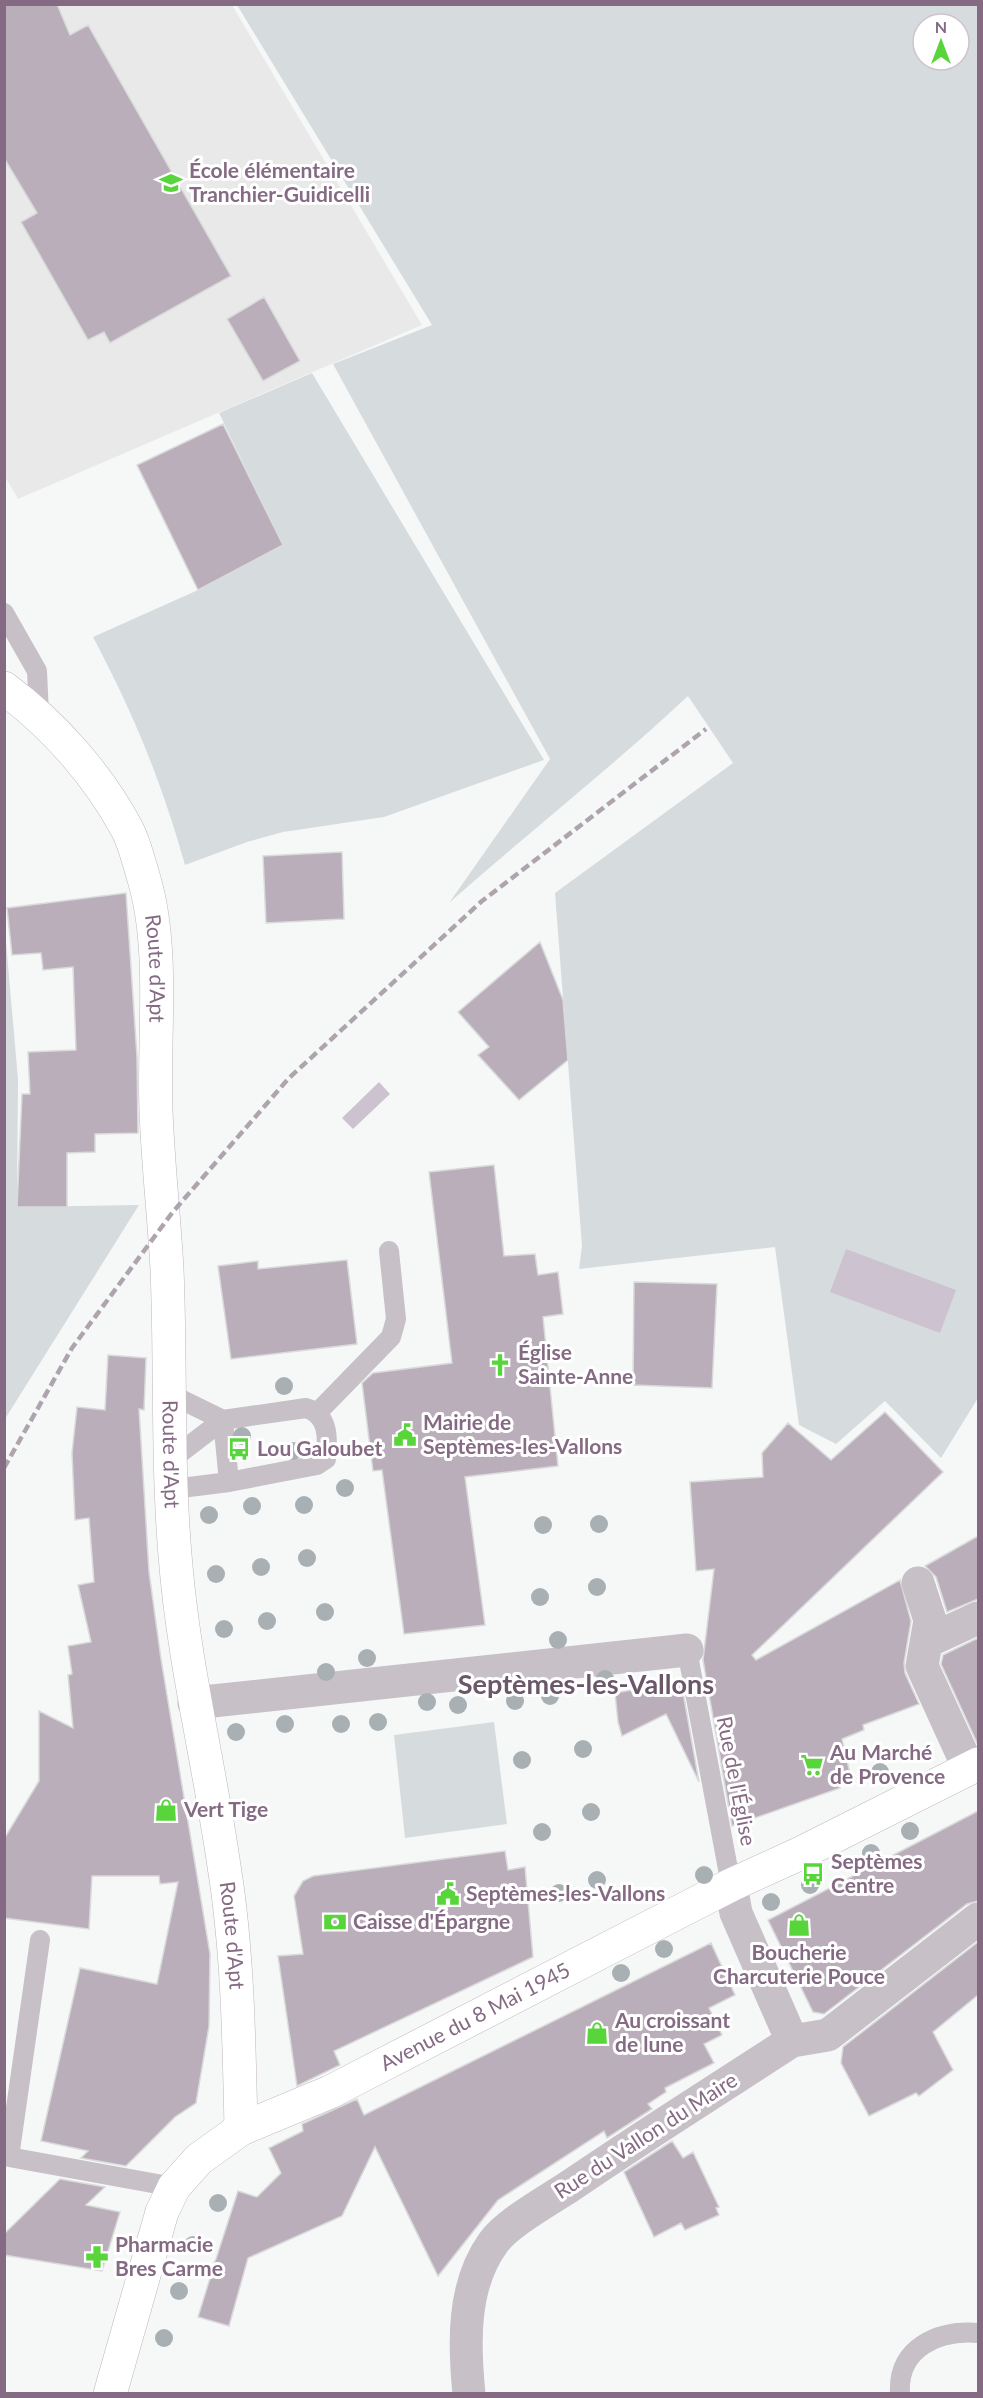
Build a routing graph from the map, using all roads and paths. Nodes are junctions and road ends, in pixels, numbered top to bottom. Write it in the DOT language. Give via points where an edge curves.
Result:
graph roads {
  1 [pos="4,614"];
  2 [pos="4,688"];
  3 [pos="39,714"];
  4 [pos="4,716"];
  5 [pos="99,785"];
  6 [pos="389,1251"];
  7 [pos="168,1393"];
  8 [pos="318,1412"];
  9 [pos="223,1420"];
  10 [pos="172,1474"];
  11 [pos="229,1482"];
  12 [pos="918,1583"];
  13 [pos="978,1618"];
  14 [pos="926,1642"];
  15 [pos="687,1650"];
  16 [pos="194,1703"];
  17 [pos="974,1766"];
  18 [pos="731,1885"];
  19 [pos="978,1919"];
  20 [pos="40,1940"];
  21 [pos="792,2041"];
  22 [pos="242,2129"];
  23 [pos="174,2187"];
  24 [pos="978,2333"];
  25 [pos="110,2394"];
  26 [pos="469,2394"];
  27 [pos="900,2394"];
  1 -- 3 [label="lane" via="38,671"];
  2 -- 3 [label="main road, Route d'Apt"];
  3 -- 5 [label="main road, Route d'Apt"];
  4 -- 5 [label="main road, Route d'Apt"];
  5 -- 7 [label="main road, Route d'Apt" via="129,832 146,884 154,946 156,1111 167,1270"];
  6 -- 8 [label="lane" via="396,1319 391,1337"];
  7 -- 9 [label="lane"];
  7 -- 10 [label="main road, Route d'Apt"];
  8 -- 9 [label="lane" via="306,1408"];
  8 -- 11 [label="lane" via="324,1420 326,1459 317,1465"];
  9 -- 10 [label="lane"];
  9 -- 11 [label="lane"];
  10 -- 11 [label="lane"];
  10 -- 16 [label="main road, Route d'Apt" via="179,1603"];
  12 -- 14 [label="street" via="930,1620"];
  13 -- 14 [label="street"];
  14 -- 17 [label="street" via="922,1666"];
  15 -- 16 [label="street"];
  15 -- 18 [label="lane, Rue de l'Église"];
  16 -- 22 [label="main road, Route d'Apt" via="226,1879 238,1999"];
  17 -- 18 [label="main road, Avenue du 8 Mai 1945"];
  18 -- 21 [label="street" via="736,1913"];
  18 -- 22 [label="main road, Avenue du 8 Mai 1945" via="330,2092"];
  19 -- 21 [label="street" via="828,2035"];
  20 -- 23 [label="lane" via="9,2157"];
  21 -- 26 [label="street, Rue du Vallon du Maire" via="566,2188 494,2242 478,2272 468,2310 464,2347"];
  22 -- 23 [label="main road, Avenue du 8 Mai 1945" via="199,2159"];
  23 -- 25 [label="main road, Avenue du 8 Mai 1945" via="162,2212"];
  24 -- 27 [label="lane" via="945,2334 921,2345 901,2373"];
}
